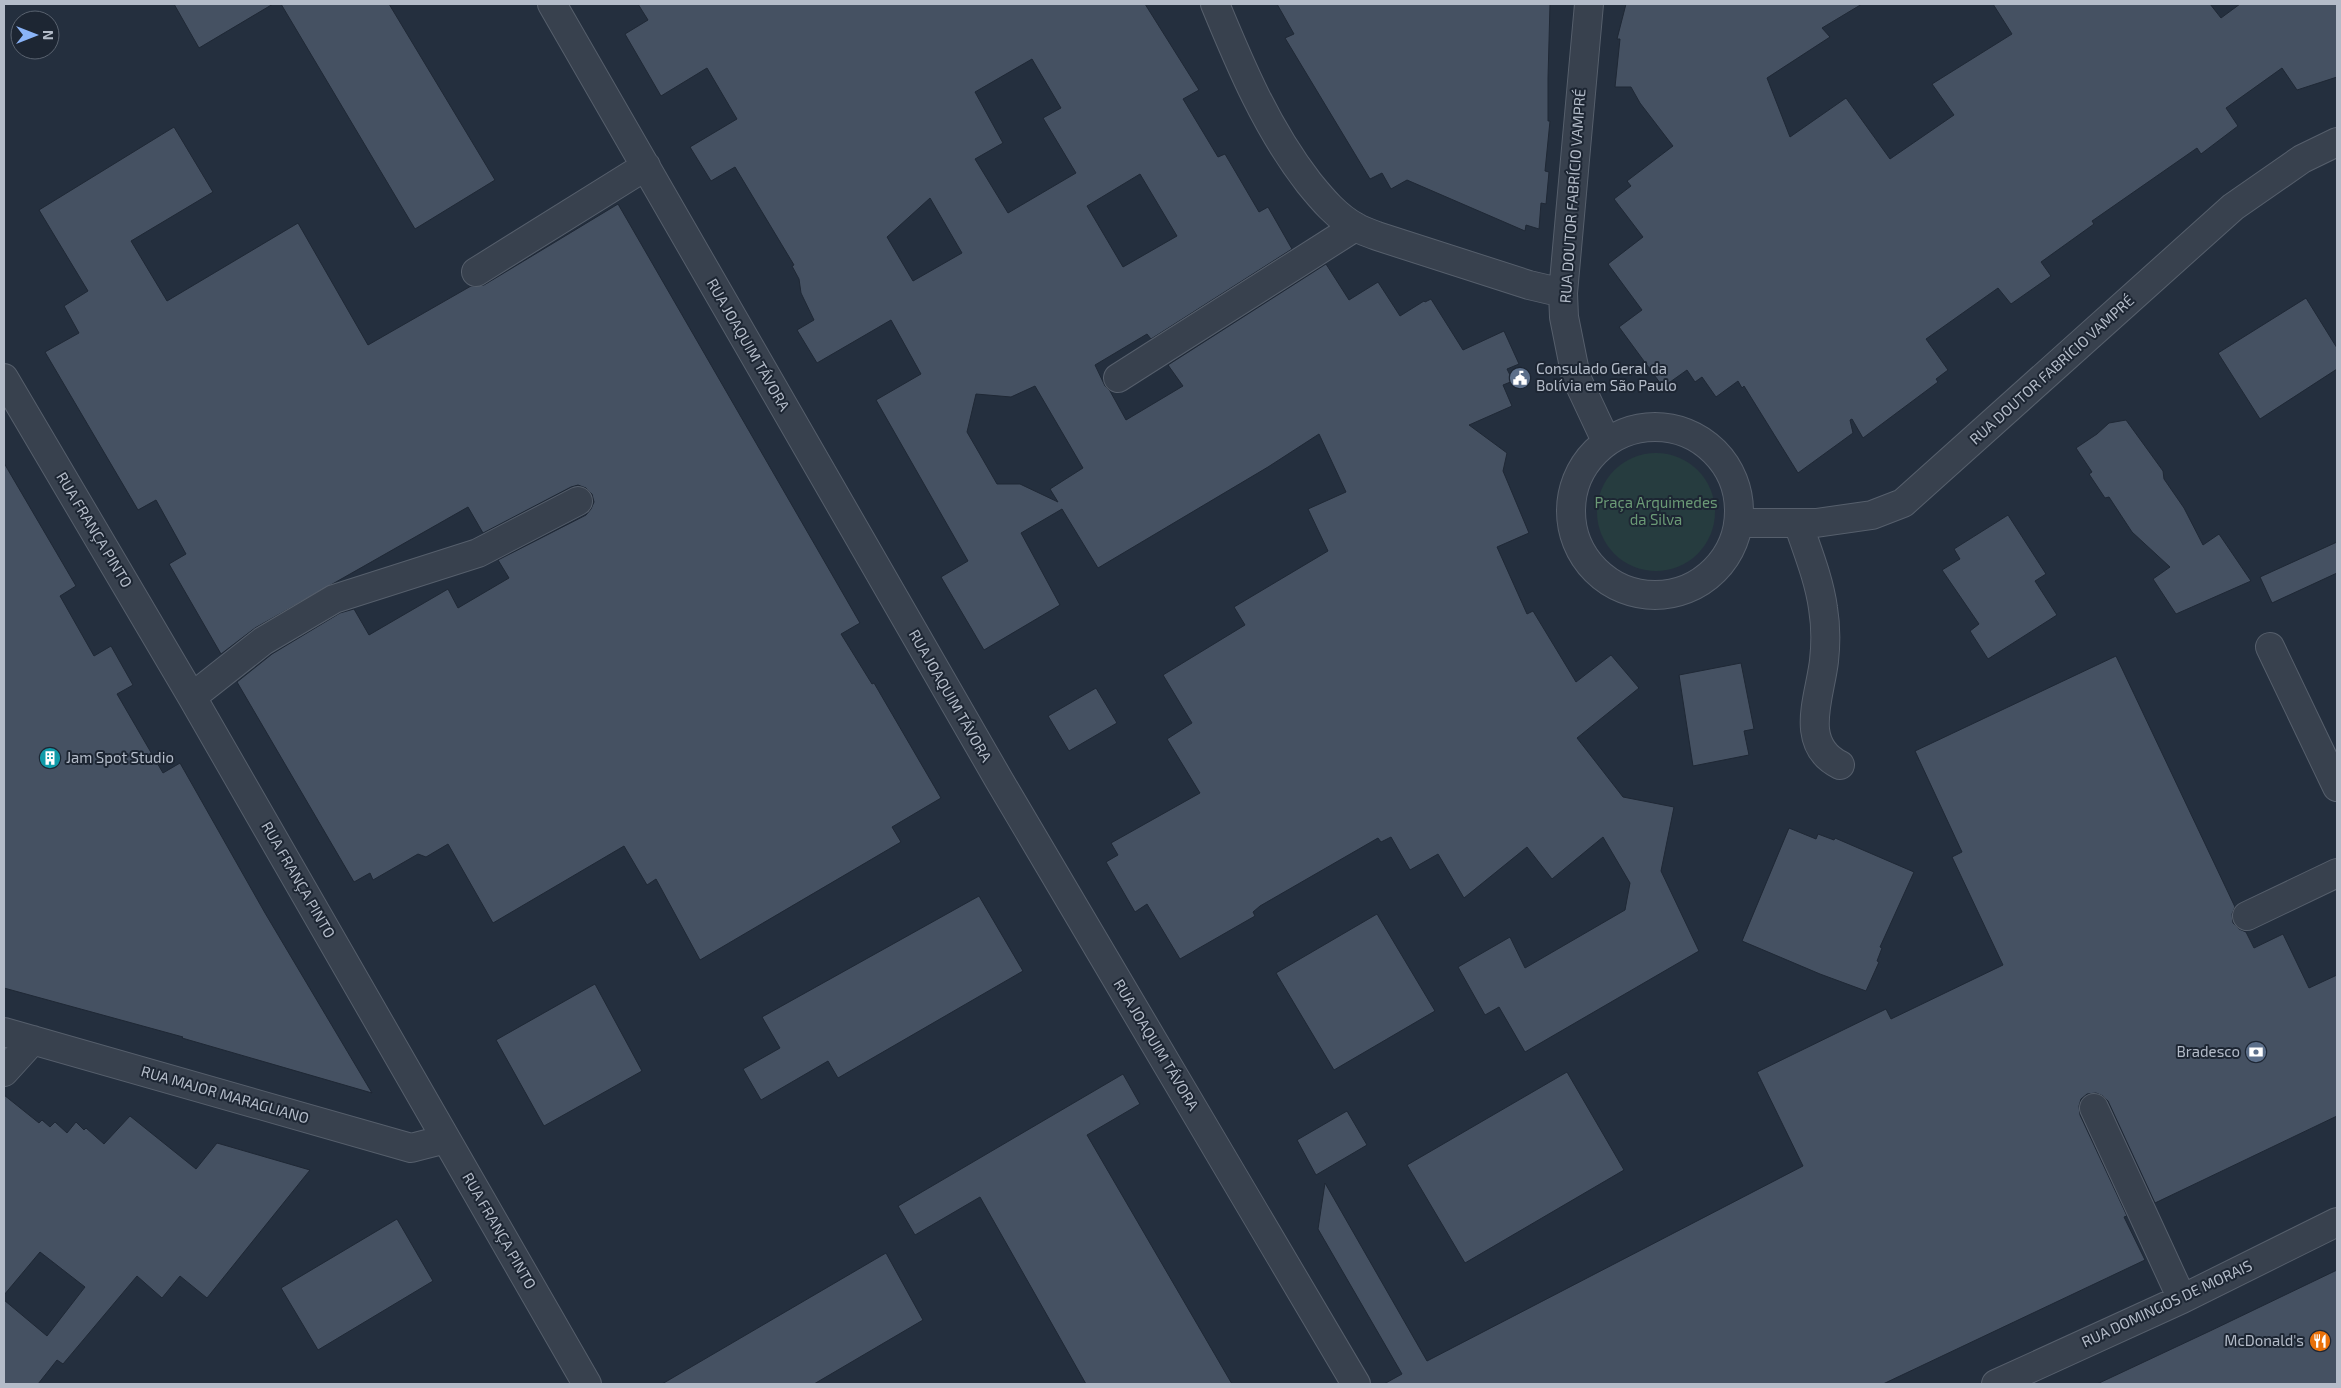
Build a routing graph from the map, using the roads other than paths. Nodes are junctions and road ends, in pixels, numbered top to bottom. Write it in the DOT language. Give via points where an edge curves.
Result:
graph roads {
  1 [pos="552,4"];
  2 [pos="1215,4"];
  3 [pos="1589,4"];
  4 [pos="2337,142"];
  5 [pos="646,166"];
  6 [pos="1355,227"];
  7 [pos="476,272"];
  8 [pos="1563,293"];
  9 [pos="4,378"];
  10 [pos="1118,378"];
  11 [pos="1606,441"];
  12 [pos="578,501"];
  13 [pos="1798,522"];
  14 [pos="1740,523"];
  15 [pos="2270,647"];
  16 [pos="192,697"];
  17 [pos="1840,765"];
  18 [pos="2337,787"];
  19 [pos="2337,872"];
  20 [pos="2247,916"];
  21 [pos="4,1032"];
  22 [pos="33,1040"];
  23 [pos="4,1072"];
  24 [pos="2094,1108"];
  25 [pos="446,1139"];
  26 [pos="2337,1222"];
  27 [pos="2182,1299"];
  28 [pos="587,1384"];
  29 [pos="1356,1384"];
  30 [pos="1996,1384"];
  1 -- 5 [label="street, RUA JOAQUIM TÁVORA"];
  2 -- 6 [label="street" via="1267,120 1293,162 1326,204"];
  3 -- 8 [label="street, RUA DOUTOR FABRÍCIO VAMPRÉ"];
  4 -- 13 [label="street, RUA DOUTOR FABRÍCIO VAMPRÉ" via="2302,159 2233,207 1903,503 1872,515"];
  5 -- 7 [label="street"];
  5 -- 29 [label="street, RUA JOAQUIM TÁVORA" via="999,780"];
  6 -- 8 [label="street" via="1519,282"];
  6 -- 10 [label="street"];
  8 -- 11 [label="street, RUA DOUTOR FABRÍCIO VAMPRÉ" via="1564,317 1576,377"];
  9 -- 16 [label="street, RUA FRANÇA PINTO"];
  11 -- 14 [label="street" via="1646,427 1669,428 1691,435 1711,448 1726,466 1735,487"];
  11 -- 14 [label="street" via="1581,472 1571,509 1574,532 1584,555 1599,574 1619,587 1642,594 1666,594 1690,588 1710,575 1726,557"];
  12 -- 16 [label="street" via="478,553 334,599 263,641"];
  13 -- 14 [label="street, RUA DOUTOR FABRÍCIO VAMPRÉ"];
  13 -- 17 [label="street" via="1823,606 1826,637 1815,706 1818,747 1827,759"];
  15 -- 18 [label="street"];
  16 -- 25 [label="street, RUA FRANÇA PINTO"];
  19 -- 20 [label="street"];
  21 -- 22 [label="street, RUA MAJOR MARAGLIANO"];
  22 -- 23 [label="street"];
  22 -- 25 [label="street, RUA MAJOR MARAGLIANO" via="411,1148"];
  24 -- 27 [label="street"];
  25 -- 28 [label="street, RUA FRANÇA PINTO"];
  26 -- 27 [label="street, RUA DOMINGOS DE MORAIS"];
  27 -- 30 [label="street, RUA DOMINGOS DE MORAIS"];
}
